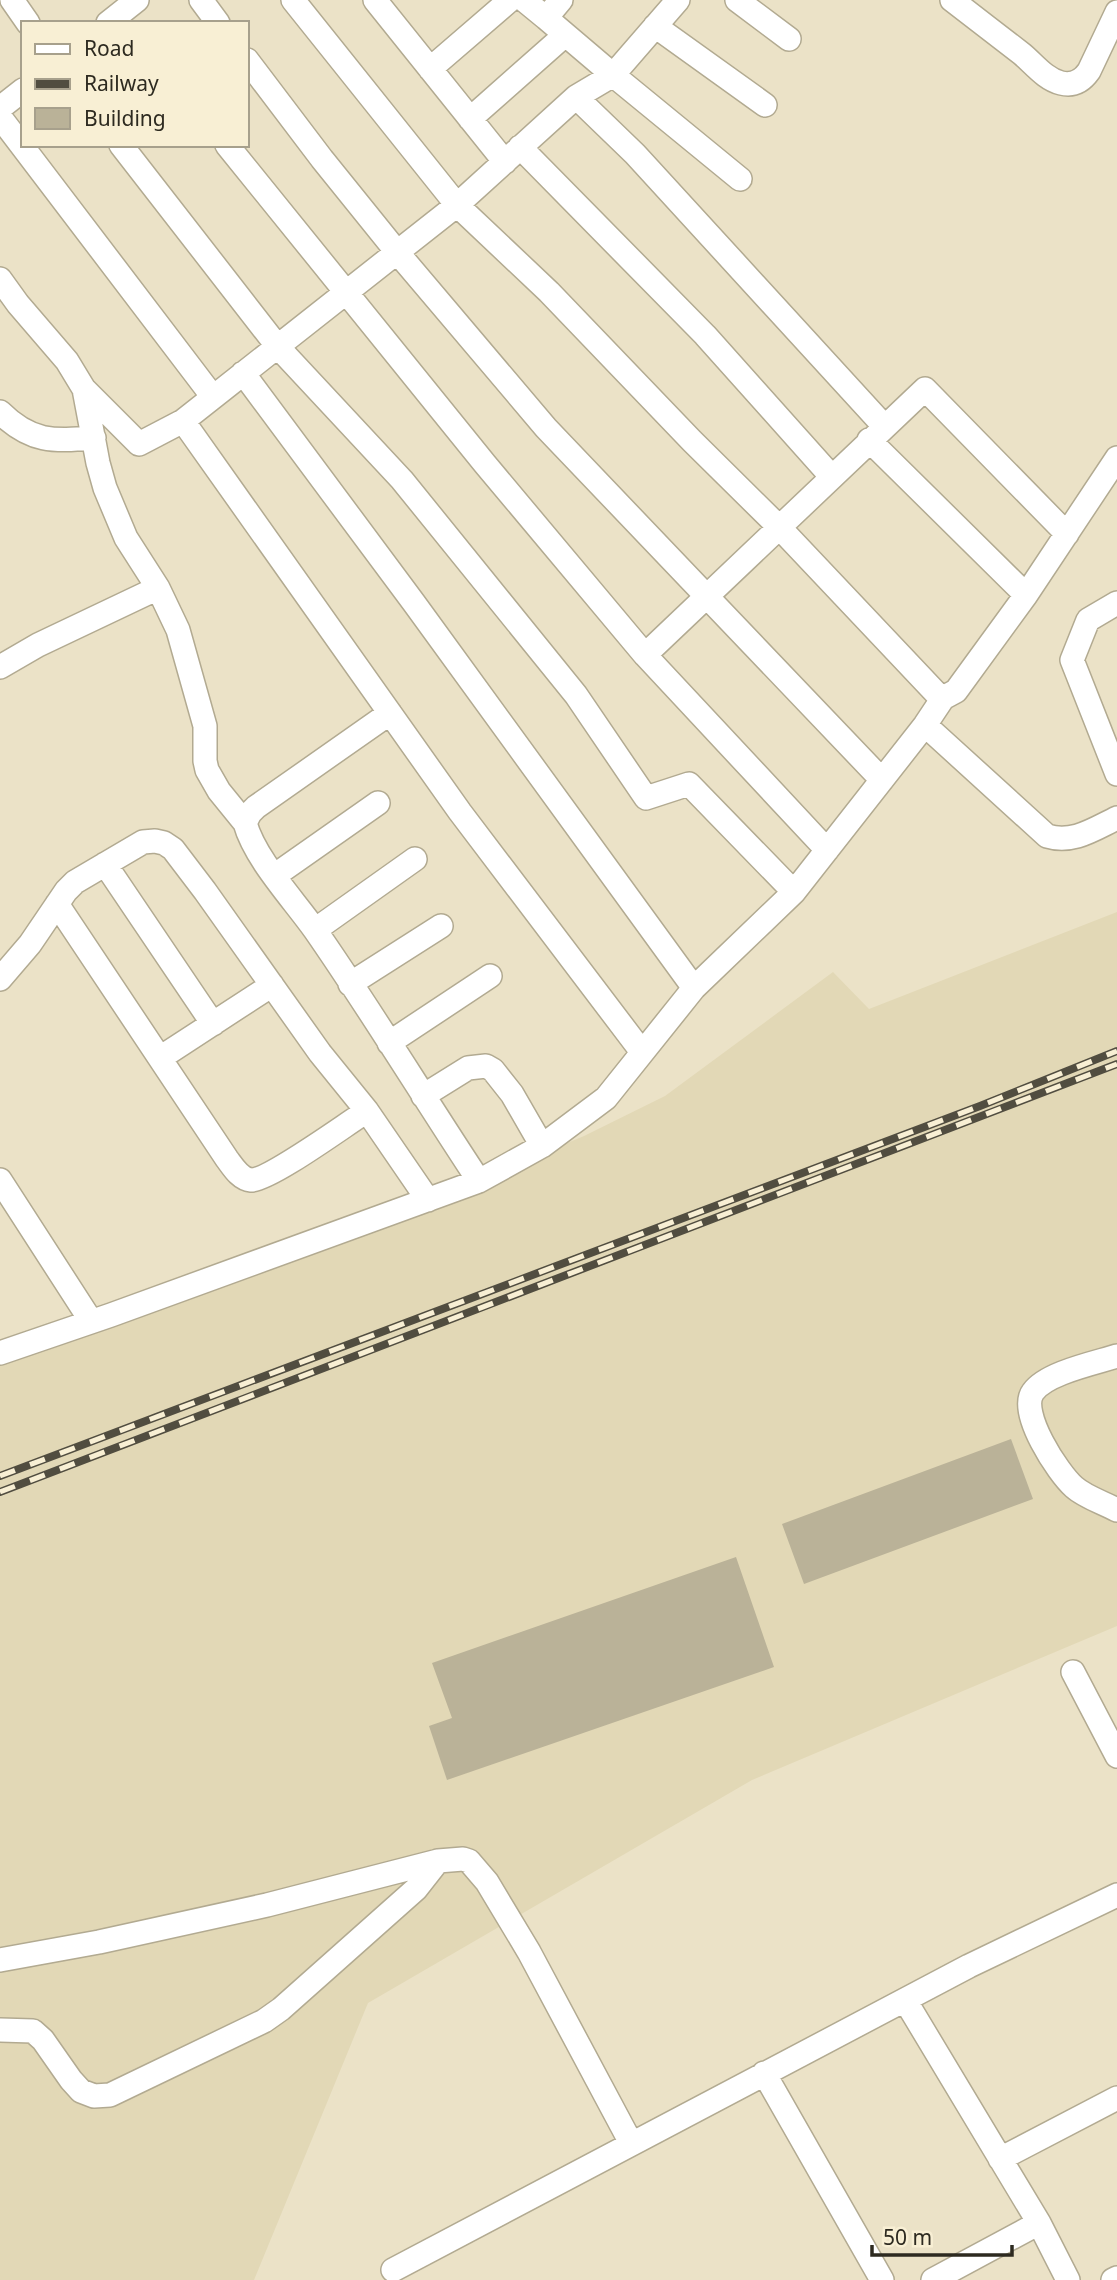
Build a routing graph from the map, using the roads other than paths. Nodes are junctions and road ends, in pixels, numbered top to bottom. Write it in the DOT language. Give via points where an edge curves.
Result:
graph roads {
  1 [pos="12,0"];
  2 [pos="201,0"];
  3 [pos="293,0"];
  4 [pos="375,0"];
  5 [pos="510,0"];
  6 [pos="524,0"];
  7 [pos="561,0"];
  8 [pos="678,0"];
  9 [pos="737,0"];
  10 [pos="952,0"];
  11 [pos="1117,12"];
  12 [pos="546,18"];
  13 [pos="27,21"];
  14 [pos="217,21"];
  15 [pos="655,26"];
  16 [pos="565,34"];
  17 [pos="789,39"];
  18 [pos="248,61"];
  19 [pos="430,69"];
  20 [pos="613,75"];
  21 [pos="21,92"];
  22 [pos="576,97"];
  23 [pos="765,104"];
  24 [pos="0,108"];
  25 [pos="0,117"];
  26 [pos="470,119"];
  27 [pos="21,145"];
  28 [pos="23,147"];
  29 [pos="123,147"];
  30 [pos="229,147"];
  31 [pos="512,155"];
  32 [pos="740,178"];
  33 [pos="457,205"];
  34 [pos="397,252"];
  35 [pos="0,279"];
  36 [pos="345,293"];
  37 [pos="278,347"];
  38 [pos="243,373"];
  39 [pos="84,390"];
  40 [pos="213,397"];
  41 [pos="0,412"];
  42 [pos="183,421"];
  43 [pos="876,433"];
  44 [pos="94,438"];
  45 [pos="1117,458"];
  46 [pos="831,476"];
  47 [pos="779,527"];
  48 [pos="1067,534"];
  49 [pos="158,588"];
  50 [pos="1026,595"];
  51 [pos="706,597"];
  52 [pos="1117,603"];
  53 [pos="645,654"];
  54 [pos="0,667"];
  55 [pos="943,698"];
  56 [pos="390,713"];
  57 [pos="925,725"];
  58 [pos="1117,774"];
  59 [pos="882,780"];
  60 [pos="378,803"];
  61 [pos="1117,818"];
  62 [pos="245,823"];
  63 [pos="827,850"];
  64 [pos="415,859"];
  65 [pos="105,864"];
  66 [pos="274,876"];
  67 [pos="794,892"];
  68 [pos="57,904"];
  69 [pos="442,926"];
  70 [pos="315,930"];
  71 [pos="490,976"];
  72 [pos="0,979"];
  73 [pos="350,984"];
  74 [pos="272,985"];
  75 [pos="694,988"];
  76 [pos="213,1024"];
  77 [pos="389,1043"];
  78 [pos="642,1052"];
  79 [pos="160,1058"];
  80 [pos="423,1096"];
  81 [pos="367,1111"];
  82 [pos="542,1146"];
  83 [pos="0,1180"];
  84 [pos="479,1181"];
  85 [pos="428,1200"];
  86 [pos="91,1321"];
  87 [pos="0,1353"];
  88 [pos="1117,1356"];
  89 [pos="1117,1510"];
  90 [pos="1073,1672"];
  91 [pos="1117,1756"];
  92 [pos="438,1861"];
  93 [pos="1117,1895"];
  94 [pos="0,1960"];
  95 [pos="905,2000"];
  96 [pos="0,2030"];
  97 [pos="764,2073"];
  98 [pos="1117,2098"];
  99 [pos="631,2143"];
  100 [pos="1000,2159"];
  101 [pos="1039,2223"];
  102 [pos="393,2270"];
  103 [pos="882,2280"];
  104 [pos="933,2280"];
  105 [pos="1068,2280"];
  1 -- 13 [label="street"];
  2 -- 14 [label="street"];
  3 -- 33 [label="street"];
  4 -- 19 [label="street"];
  5 -- 19 [label="street"];
  6 -- 12 [label="street"];
  7 -- 12 [label="street"];
  8 -- 15 [label="street"];
  9 -- 17 [label="street"];
  10 -- 11 [label="street" via="1045,75 1070,85 1089,71"];
  12 -- 16 [label="street"];
  15 -- 20 [label="street"];
  15 -- 23 [label="street"];
  16 -- 20 [label="street"];
  16 -- 26 [label="street"];
  18 -- 34 [label="street"];
  19 -- 26 [label="street"];
  20 -- 22 [label="street"];
  20 -- 32 [label="street"];
  21 -- 24 [label="street"];
  22 -- 31 [label="street"];
  22 -- 43 [label="street" via="644,164"];
  25 -- 27 [label="street"];
  26 -- 31 [label="street"];
  28 -- 40 [label="street"];
  29 -- 37 [label="street"];
  30 -- 36 [label="street"];
  31 -- 33 [label="street"];
  31 -- 46 [label="street" via="705,335"];
  33 -- 34 [label="street"];
  33 -- 47 [label="street" via="549,292"];
  34 -- 36 [label="street"];
  34 -- 51 [label="street" via="546,428"];
  35 -- 39 [label="street" via="67,361"];
  36 -- 37 [label="street"];
  36 -- 53 [label="street"];
  37 -- 38 [label="street"];
  37 -- 67 [label="street" via="411,490 576,695 646,798 689,784"];
  38 -- 40 [label="street"];
  38 -- 75 [label="street"];
  39 -- 42 [label="street" via="139,443"];
  39 -- 44 [label="street"];
  40 -- 42 [label="street"];
  41 -- 44 [label="street" via="39,438"];
  42 -- 56 [label="street"];
  43 -- 46 [label="street"];
  43 -- 48 [label="street" via="925,389"];
  43 -- 50 [label="street"];
  44 -- 49 [label="street" via="101,476 116,513"];
  45 -- 48 [label="street"];
  46 -- 47 [label="street"];
  47 -- 51 [label="street"];
  47 -- 55 [label="street"];
  48 -- 50 [label="street"];
  49 -- 54 [label="street"];
  49 -- 62 [label="street" via="178,630 205,726 207,769"];
  50 -- 55 [label="street" via="956,691"];
  51 -- 53 [label="street"];
  51 -- 59 [label="street"];
  52 -- 58 [label="street" via="1088,620 1072,660"];
  53 -- 63 [label="street"];
  55 -- 57 [label="street"];
  56 -- 62 [label="street" via="256,807"];
  56 -- 78 [label="street"];
  57 -- 59 [label="street"];
  57 -- 61 [label="street" via="1047,836 1075,838"];
  59 -- 63 [label="street"];
  60 -- 66 [label="street"];
  62 -- 66 [label="street"];
  63 -- 67 [label="street"];
  64 -- 70 [label="street"];
  65 -- 68 [label="street" via="75,882"];
  65 -- 74 [label="street" via="143,842 164,843 173,849"];
  65 -- 76 [label="street"];
  66 -- 70 [label="street"];
  67 -- 75 [label="street"];
  68 -- 72 [label="street"];
  68 -- 79 [label="street"];
  69 -- 73 [label="street"];
  70 -- 73 [label="street"];
  71 -- 77 [label="street"];
  73 -- 77 [label="street"];
  74 -- 76 [label="street"];
  74 -- 81 [label="street"];
  75 -- 78 [label="street"];
  76 -- 79 [label="street"];
  77 -- 80 [label="street"];
  78 -- 82 [label="street" via="607,1098"];
  79 -- 81 [label="street" via="234,1169 250,1180 272,1172"];
  80 -- 82 [label="street" via="468,1068 486,1066 512,1094"];
  80 -- 84 [label="street"];
  81 -- 85 [label="street"];
  82 -- 84 [label="street"];
  83 -- 86 [label="street"];
  84 -- 85 [label="street"];
  85 -- 86 [label="street"];
  86 -- 87 [label="street"];
  88 -- 89 [label="street" via="1056,1376 1030,1398 1036,1427 1066,1478 1076,1489"];
  90 -- 91 [label="street"];
  92 -- 94 [label="street" via="267,1905"];
  92 -- 96 [label="street" via="416,1889 281,2009 110,2095 81,2091 33,2031"];
  92 -- 99 [label="street" via="469,1861 487,1882"];
  93 -- 95 [label="street"];
  95 -- 97 [label="street"];
  95 -- 100 [label="street"];
  97 -- 99 [label="street"];
  97 -- 103 [label="street"];
  98 -- 100 [label="street"];
  99 -- 102 [label="street"];
  100 -- 101 [label="street"];
  101 -- 104 [label="street"];
  101 -- 105 [label="street"];
}
